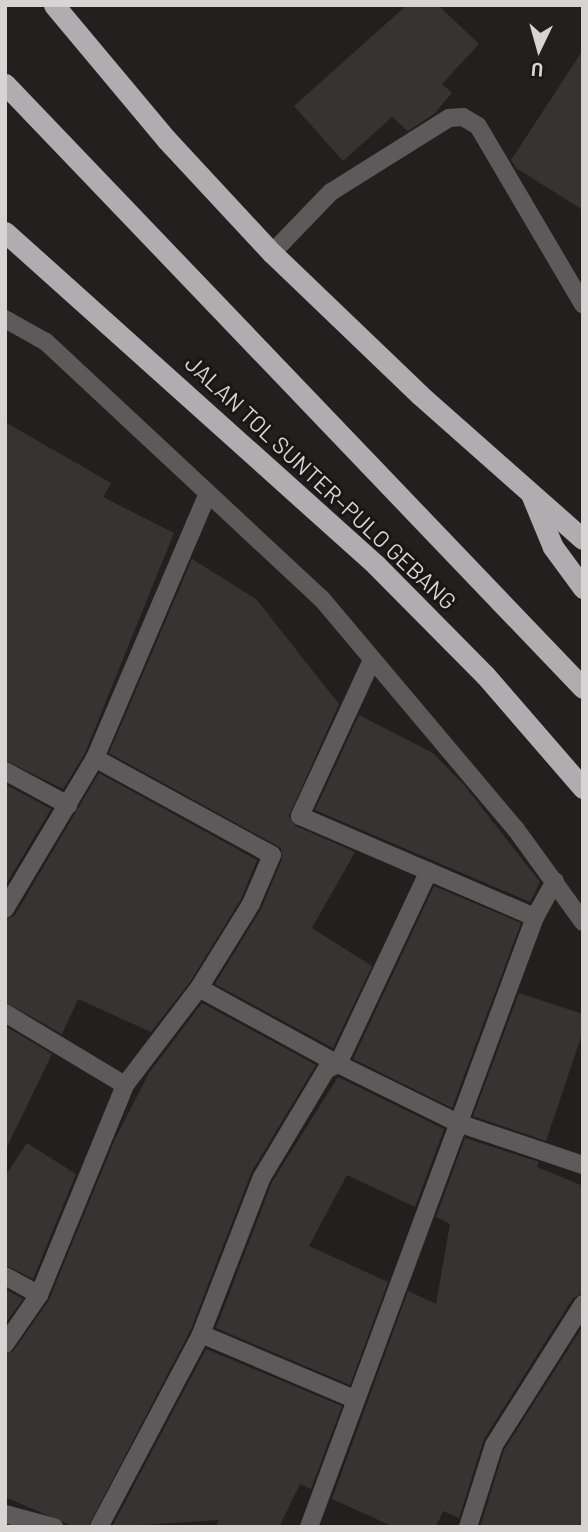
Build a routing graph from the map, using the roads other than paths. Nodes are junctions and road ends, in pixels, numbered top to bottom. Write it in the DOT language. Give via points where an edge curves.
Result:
graph roads {
  1 [pos="54,5"];
  2 [pos="5,84"];
  3 [pos="5,232"];
  4 [pos="272,253"];
  5 [pos="583,304"];
  6 [pos="5,319"];
  7 [pos="529,489"];
  8 [pos="207,495"];
  9 [pos="583,539"];
  10 [pos="583,588"];
  11 [pos="372,660"];
  12 [pos="583,688"];
  13 [pos="95,758"];
  14 [pos="5,771"];
  15 [pos="583,788"];
  16 [pos="68,805"];
  17 [pos="429,871"];
  18 [pos="555,881"];
  19 [pos="5,909"];
  20 [pos="536,917"];
  21 [pos="583,922"];
  22 [pos="199,988"];
  23 [pos="5,1013"];
  24 [pos="338,1064"];
  25 [pos="125,1085"];
  26 [pos="458,1123"];
  27 [pos="583,1165"];
  28 [pos="5,1276"];
  29 [pos="39,1295"];
  30 [pos="583,1304"];
  31 [pos="201,1335"];
  32 [pos="5,1344"];
  33 [pos="354,1399"];
  34 [pos="5,1514"];
  35 [pos="54,1527"];
  36 [pos="99,1527"];
  37 [pos="309,1527"];
  38 [pos="468,1527"];
  1 -- 4 [label="highway"];
  2 -- 12 [label="highway"];
  3 -- 15 [label="highway, JALAN TOL SUNTER–PULO GEBANG" via="376,565 485,675"];
  4 -- 5 [label="street" via="331,192 449,118 463,117 478,126"];
  4 -- 7 [label="highway" via="410,386"];
  6 -- 8 [label="street" via="47,342"];
  7 -- 9 [label="highway"];
  7 -- 10 [label="highway" via="553,547"];
  8 -- 11 [label="street" via="299,575"];
  8 -- 13 [label="street"];
  11 -- 17 [label="street" via="300,816"];
  11 -- 18 [label="street"];
  13 -- 16 [label="street"];
  13 -- 22 [label="street" via="272,855 251,904"];
  14 -- 16 [label="street"];
  16 -- 19 [label="street"];
  17 -- 20 [label="street"];
  17 -- 24 [label="street"];
  18 -- 20 [label="street"];
  18 -- 21 [label="street"];
  20 -- 26 [label="street"];
  22 -- 24 [label="street"];
  22 -- 25 [label="street"];
  23 -- 25 [label="street"];
  24 -- 26 [label="street"];
  24 -- 31 [label="street" via="326,1070 262,1177"];
  25 -- 29 [label="street"];
  26 -- 27 [label="street"];
  26 -- 33 [label="street"];
  28 -- 29 [label="street"];
  29 -- 32 [label="street"];
  30 -- 38 [label="street" via="495,1446"];
  31 -- 33 [label="street"];
  31 -- 36 [label="street"];
  33 -- 37 [label="street"];
  34 -- 35 [label="street"];
}
